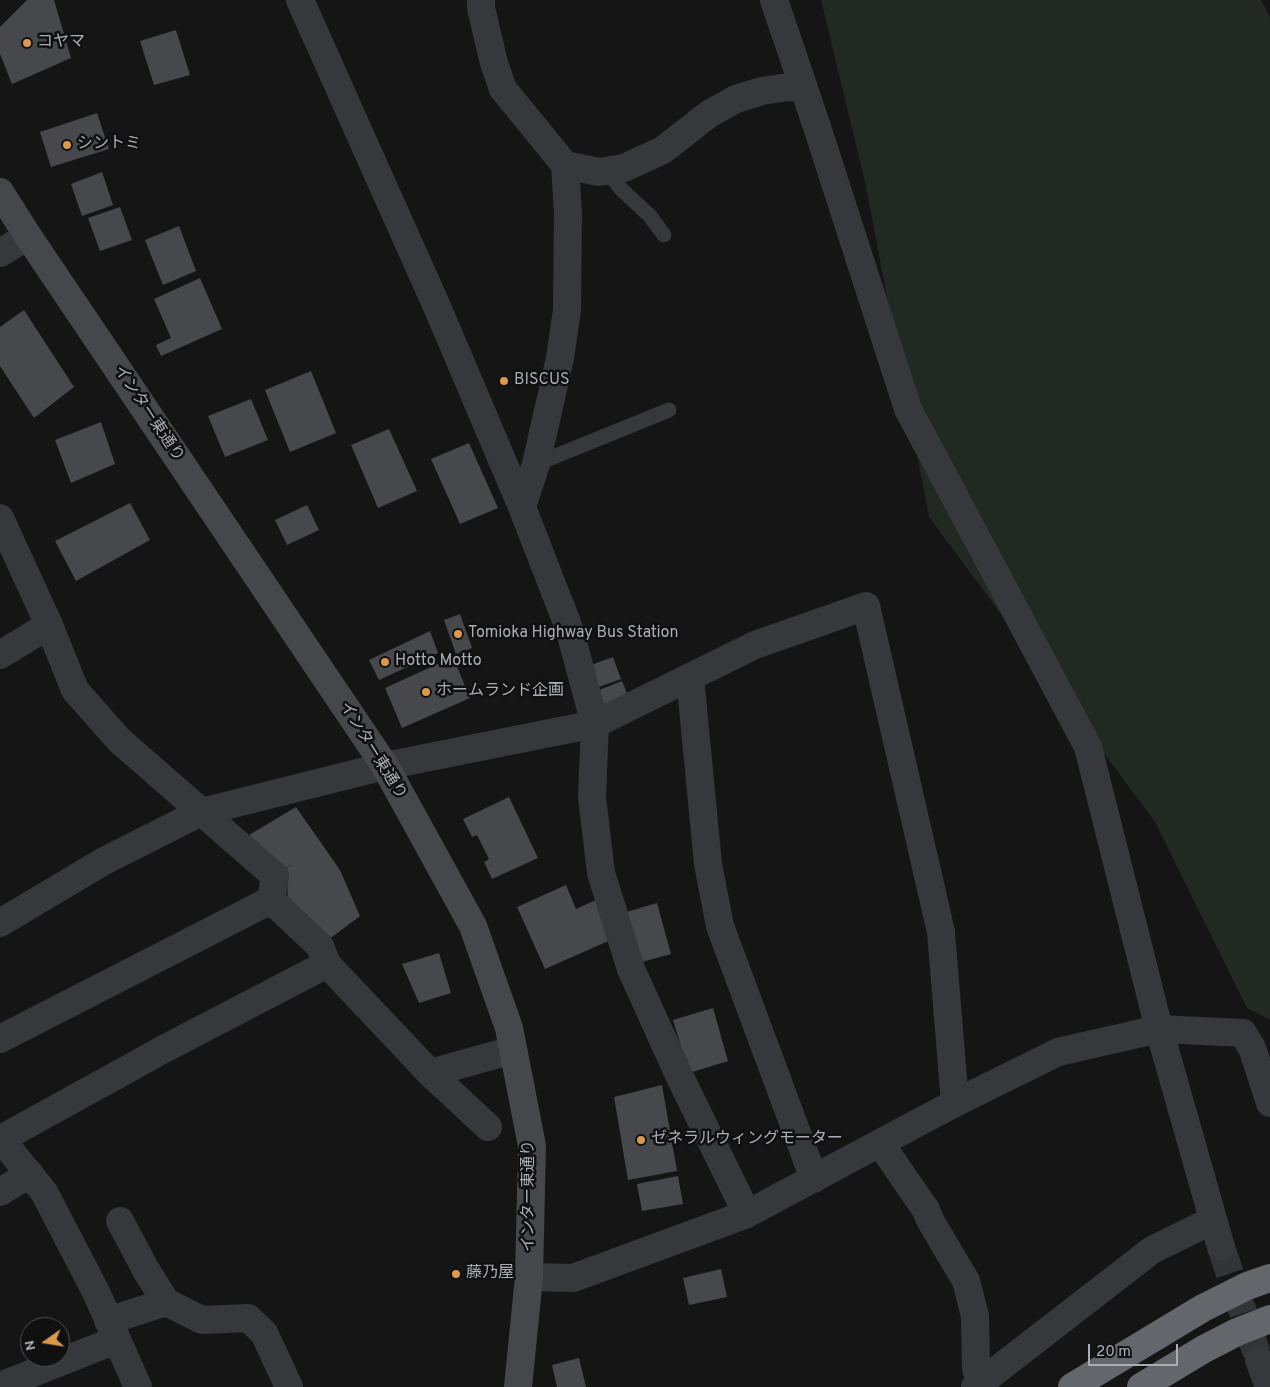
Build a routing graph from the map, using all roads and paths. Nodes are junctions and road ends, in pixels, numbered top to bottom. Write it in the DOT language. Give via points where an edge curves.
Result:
graph roads {
  1 [pos="300,0"];
  2 [pos="481,0"];
  3 [pos="774,0"];
  4 [pos="804,88"];
  5 [pos="565,165"];
  6 [pos="607,170"];
  7 [pos="0,192"];
  8 [pos="664,235"];
  9 [pos="28,236"];
  10 [pos="0,253"];
  11 [pos="669,410"];
  12 [pos="536,464"];
  13 [pos="522,507"];
  14 [pos="0,518"];
  15 [pos="49,625"];
  16 [pos="0,654"];
  17 [pos="690,677"];
  18 [pos="595,724"];
  19 [pos="385,766"];
  20 [pos="201,812"];
  21 [pos="271,900"];
  22 [pos="0,923"];
  23 [pos="327,964"];
  24 [pos="1159,1029"];
  25 [pos="0,1039"];
  26 [pos="513,1050"];
  27 [pos="430,1073"];
  28 [pos="955,1103"];
  29 [pos="1270,1103"];
  30 [pos="488,1127"];
  31 [pos="1,1139"];
  32 [pos="880,1143"];
  33 [pos="30,1174"];
  34 [pos="814,1178"];
  35 [pos="0,1192"];
  36 [pos="747,1214"];
  37 [pos="1213,1220"];
  38 [pos="120,1221"];
  39 [pos="1221,1248"];
  40 [pos="529,1277"];
  41 [pos="1270,1278"];
  42 [pos="166,1302"];
  43 [pos="1270,1319"];
  44 [pos="112,1330"];
  45 [pos="1259,1360"];
  46 [pos="978,1385"];
  47 [pos="0,1386"];
  48 [pos="138,1387"];
  49 [pos="289,1387"];
  50 [pos="518,1387"];
  51 [pos="1072,1387"];
  52 [pos="1141,1387"];
  53 [pos="1269,1387"];
  1 -- 13 [label="street"];
  2 -- 5 [label="street" via="502,89"];
  3 -- 4 [label="street"];
  4 -- 6 [label="street" via="788,87 736,98 709,114 663,150 624,168"];
  4 -- 24 [label="street" via="908,409 1088,747"];
  5 -- 6 [label="street" via="599,172"];
  5 -- 12 [label="street" via="567,310 560,358"];
  6 -- 8 [label="lane"];
  7 -- 9 [label="street, インター東通り"];
  9 -- 10 [label="street"];
  9 -- 19 [label="street, インター東通り"];
  11 -- 12 [label="lane"];
  12 -- 13 [label="street"];
  13 -- 18 [label="street" via="569,628"];
  14 -- 15 [label="street"];
  15 -- 16 [label="street"];
  15 -- 20 [label="street" via="75,690 119,740"];
  17 -- 18 [label="street"];
  17 -- 28 [label="street" via="754,644 866,606 941,932"];
  17 -- 34 [label="street" via="708,864 720,926"];
  18 -- 19 [label="street"];
  18 -- 36 [label="street" via="592,797 601,872 631,970"];
  19 -- 20 [label="street"];
  19 -- 26 [label="street, インター東通り" via="472,926 509,1028"];
  20 -- 21 [label="street" via="275,876"];
  20 -- 22 [label="street" via="104,861"];
  21 -- 23 [label="street" via="320,946"];
  21 -- 25 [label="street"];
  23 -- 27 [label="street"];
  23 -- 31 [label="street"];
  24 -- 28 [label="street" via="1058,1052"];
  24 -- 29 [label="street" via="1243,1033 1252,1048"];
  24 -- 37 [label="street"];
  26 -- 27 [label="street"];
  26 -- 40 [label="street, インター東通り" via="532,1146"];
  27 -- 30 [label="street"];
  28 -- 32 [label="street"];
  31 -- 33 [label="street"];
  32 -- 34 [label="street"];
  32 -- 46 [label="street" via="926,1210 966,1281 975,1316"];
  33 -- 35 [label="street"];
  33 -- 44 [label="street" via="44,1192"];
  34 -- 36 [label="street"];
  36 -- 40 [label="street" via="573,1278"];
  37 -- 39 [label="street"];
  37 -- 46 [label="street" via="1152,1250"];
  38 -- 42 [label="street"];
  40 -- 50 [label="street, インター東通り"];
  41 -- 51 [label="highway" via="1203,1308"];
  42 -- 44 [label="street"];
  42 -- 49 [label="street" via="202,1320 248,1318 264,1333"];
  43 -- 52 [label="highway" via="1212,1344"];
  44 -- 47 [label="street"];
  44 -- 48 [label="street"];
  45 -- 53 [label="street"];
}
